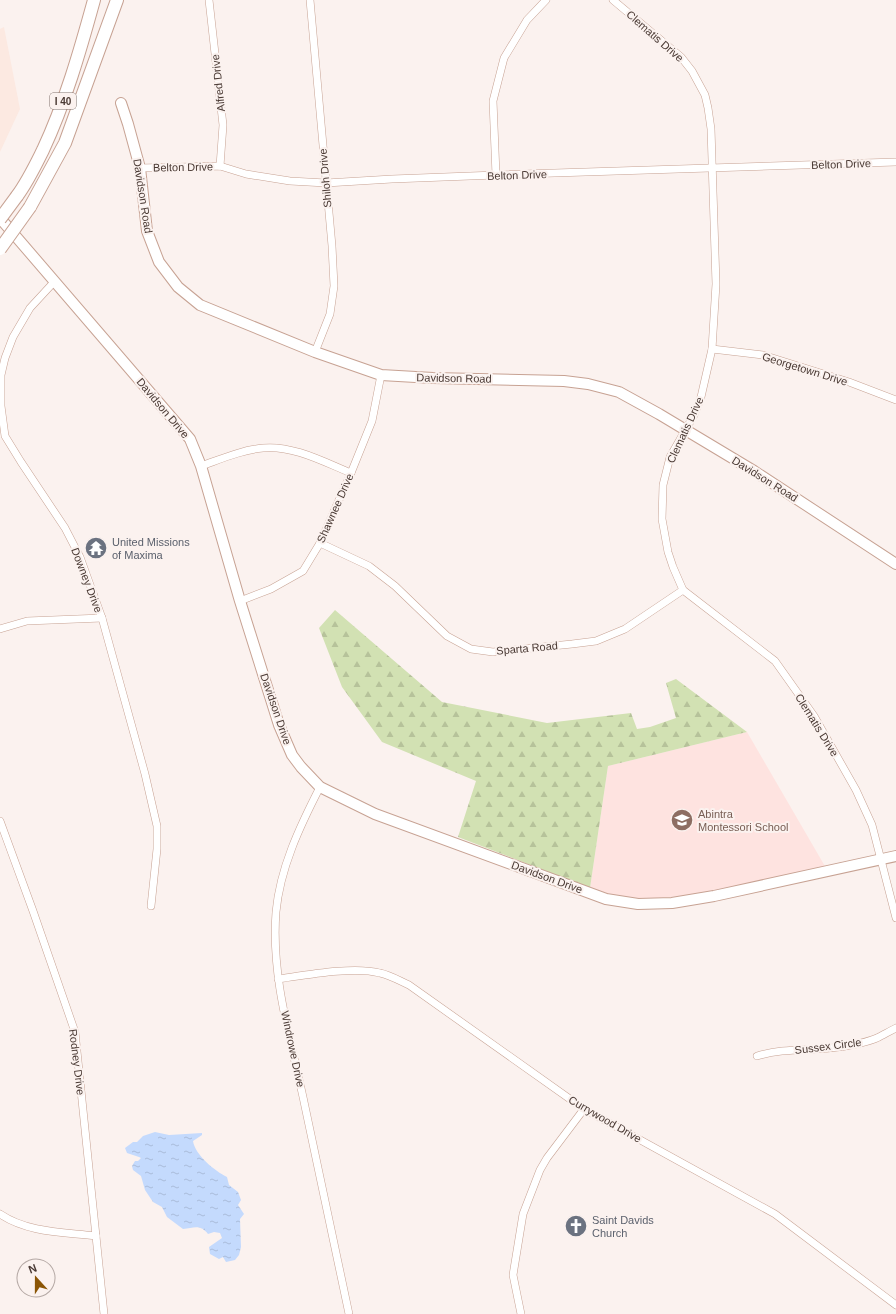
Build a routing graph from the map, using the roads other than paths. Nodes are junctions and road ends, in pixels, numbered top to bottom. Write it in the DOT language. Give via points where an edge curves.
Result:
graph roads {
  1 [pos="94,0"];
  2 [pos="111,0"];
  3 [pos="117,0"];
  4 [pos="209,0"];
  5 [pos="310,0"];
  6 [pos="546,0"];
  7 [pos="613,0"];
  8 [pos="93,64"];
  9 [pos="121,103"];
  10 [pos="896,162"];
  11 [pos="220,166"];
  12 [pos="140,168"];
  13 [pos="713,168"];
  14 [pos="496,175"];
  15 [pos="326,183"];
  16 [pos="0,219"];
  17 [pos="0,249"];
  18 [pos="54,282"];
  19 [pos="712,349"];
  20 [pos="315,352"];
  21 [pos="382,375"];
  22 [pos="896,400"];
  23 [pos="685,430"];
  24 [pos="201,466"];
  25 [pos="351,473"];
  26 [pos="320,543"];
  27 [pos="896,564"];
  28 [pos="683,590"];
  29 [pos="240,600"];
  30 [pos="102,618"];
  31 [pos="0,629"];
  32 [pos="320,787"];
  33 [pos="0,821"];
  34 [pos="896,856"];
  35 [pos="881,860"];
  36 [pos="151,906"];
  37 [pos="896,918"];
  38 [pos="278,979"];
  39 [pos="896,1028"];
  40 [pos="757,1056"];
  41 [pos="584,1109"];
  42 [pos="0,1214"];
  43 [pos="96,1236"];
  44 [pos="896,1305"];
  45 [pos="104,1314"];
  46 [pos="349,1314"];
  47 [pos="521,1314"];
  1 -- 16 [label="highway, I 40, bridge" via="80,52 54,126 27,182"];
  2 -- 8 [label="highway, I 40"];
  3 -- 8 [label="highway"];
  4 -- 11 [label="street, Alfred Drive" via="223,125"];
  5 -- 15 [label="street, Shiloh Drive"];
  6 -- 14 [label="street" via="527,20 504,58 493,101"];
  7 -- 13 [label="street, Clematis Drive" via="681,57 695,77 705,95 708,108"];
  8 -- 17 [label="highway, I 40, bridge" via="65,143 30,207"];
  9 -- 12 [label="street, Davidson Road"];
  10 -- 13 [label="street, Belton Drive"];
  11 -- 12 [label="street, Belton Drive"];
  11 -- 15 [label="street, Belton Drive" via="268,178"];
  12 -- 20 [label="street, Davidson Road" via="147,231 159,262 178,287 200,305"];
  13 -- 14 [label="street, Belton Drive"];
  13 -- 19 [label="street, Clematis Drive" via="716,284"];
  14 -- 15 [label="street, Belton Drive"];
  15 -- 20 [label="street, Shiloh Drive" via="334,286 330,314"];
  16 -- 18 [label="street, Davidson Drive"];
  18 -- 24 [label="street, Davidson Drive" via="190,439"];
  18 -- 30 [label="street, Downey Drive" via="30,308 13,337 5,358 1,375 1,406 5,436 65,528 80,557"];
  19 -- 22 [label="street, Georgetown Drive" via="763,355"];
  19 -- 23 [label="street, Clematis Drive" via="701,397"];
  20 -- 21 [label="street, Davidson Road"];
  21 -- 23 [label="street, Davidson Road" via="588,384 619,392"];
  21 -- 25 [label="street, Shawnee Drive" via="372,421"];
  23 -- 27 [label="street, Davidson Road" via="754,471"];
  23 -- 28 [label="street, Clematis Drive" via="670,457 663,485 662,506 668,552"];
  24 -- 25 [label="street" via="263,448 301,453"];
  24 -- 29 [label="street, Davidson Drive"];
  25 -- 26 [label="street, Shawnee Drive"];
  26 -- 28 [label="street, Sparta Road" via="369,566 395,586 447,636 471,649 493,652 596,641 625,629"];
  26 -- 29 [label="street, Shawnee Drive" via="303,571 271,589"];
  28 -- 35 [label="street, Clematis Drive" via="775,661 814,716 856,790 872,825"];
  29 -- 32 [label="street, Davidson Drive" via="279,725 292,755"];
  30 -- 31 [label="street" via="27,621"];
  30 -- 36 [label="street, Downey Drive" via="157,826"];
  32 -- 35 [label="street, Davidson Drive" via="375,814 606,899 638,904 672,903 700,898"];
  32 -- 38 [label="street, Windrowe Drive" via="298,831 282,877 276,911"];
  33 -- 43 [label="street, Rodney Drive" via="75,1032"];
  34 -- 35 [label="street, Davidson Drive"];
  35 -- 37 [label="street, Clematis Drive"];
  38 -- 41 [label="street, Currywood Drive" via="343,971 381,973 409,985"];
  38 -- 46 [label="street, Windrowe Drive"];
  39 -- 40 [label="street, Sussex Circle" via="875,1038 851,1044"];
  41 -- 44 [label="street, Currywood Drive" via="775,1214"];
  41 -- 47 [label="street" via="540,1170 523,1214 513,1275"];
  42 -- 43 [label="street" via="34,1229"];
  43 -- 45 [label="street, Rodney Drive"];
}
